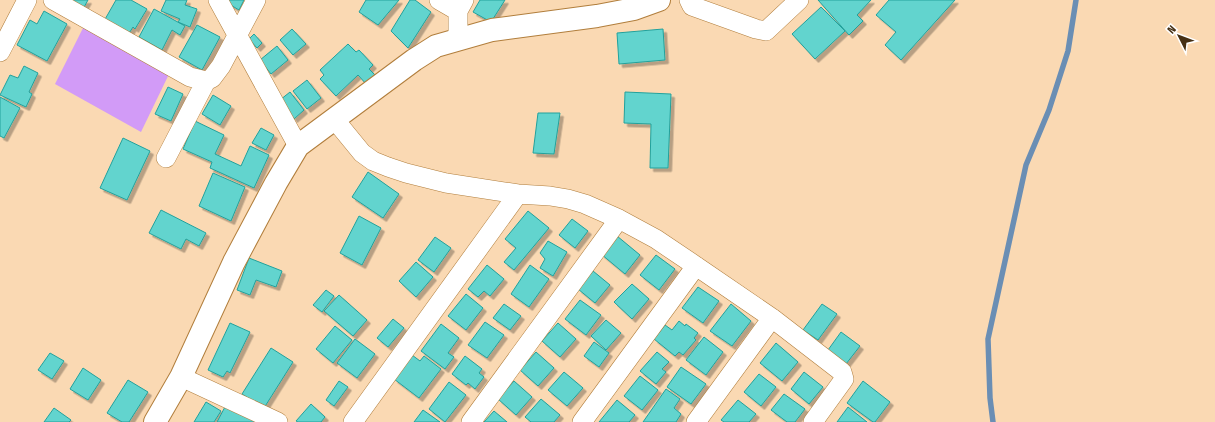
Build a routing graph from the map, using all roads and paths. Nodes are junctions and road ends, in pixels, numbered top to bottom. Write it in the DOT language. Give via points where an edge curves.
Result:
graph roads {
  1 [pos="27,0"];
  2 [pos="53,0"];
  3 [pos="218,0"];
  4 [pos="256,0"];
  5 [pos="439,0"];
  6 [pos="659,0"];
  7 [pos="689,0"];
  8 [pos="798,0"];
  9 [pos="627,4"];
  10 [pos="461,5"];
  11 [pos="236,35"];
  12 [pos="458,39"];
  13 [pos="0,52"];
  14 [pos="206,81"];
  15 [pos="335,120"];
  16 [pos="298,146"];
  17 [pos="166,158"];
  18 [pos="518,194"];
  19 [pos="619,219"];
  20 [pos="696,266"];
  21 [pos="772,318"];
  22 [pos="181,377"];
  23 [pos="155,422"];
  24 [pos="278,422"];
  25 [pos="353,422"];
  26 [pos="470,422"];
  27 [pos="582,422"];
  28 [pos="696,422"];
  29 [pos="813,422"];
  1 -- 13 [label="street"];
  2 -- 14 [label="street" via="190,77"];
  3 -- 11 [label="street"];
  4 -- 11 [label="street"];
  5 -- 10 [label="street"];
  6 -- 9 [label="street"];
  7 -- 8 [label="street" via="692,6 766,31"];
  9 -- 12 [label="street" via="555,22 492,30"];
  10 -- 12 [label="street"];
  11 -- 14 [label="street" via="217,72"];
  11 -- 16 [label="street"];
  12 -- 15 [label="street" via="425,52"];
  14 -- 17 [label="street"];
  15 -- 16 [label="street"];
  15 -- 18 [label="street" via="362,153 373,161 446,183"];
  16 -- 22 [label="street" via="234,262"];
  18 -- 19 [label="street" via="568,199"];
  18 -- 25 [label="street"];
  19 -- 20 [label="street"];
  19 -- 26 [label="street"];
  20 -- 21 [label="street"];
  20 -- 27 [label="street"];
  21 -- 28 [label="street"];
  21 -- 29 [label="street" via="844,375 842,382"];
  22 -- 23 [label="street"];
  22 -- 24 [label="street"];
}
